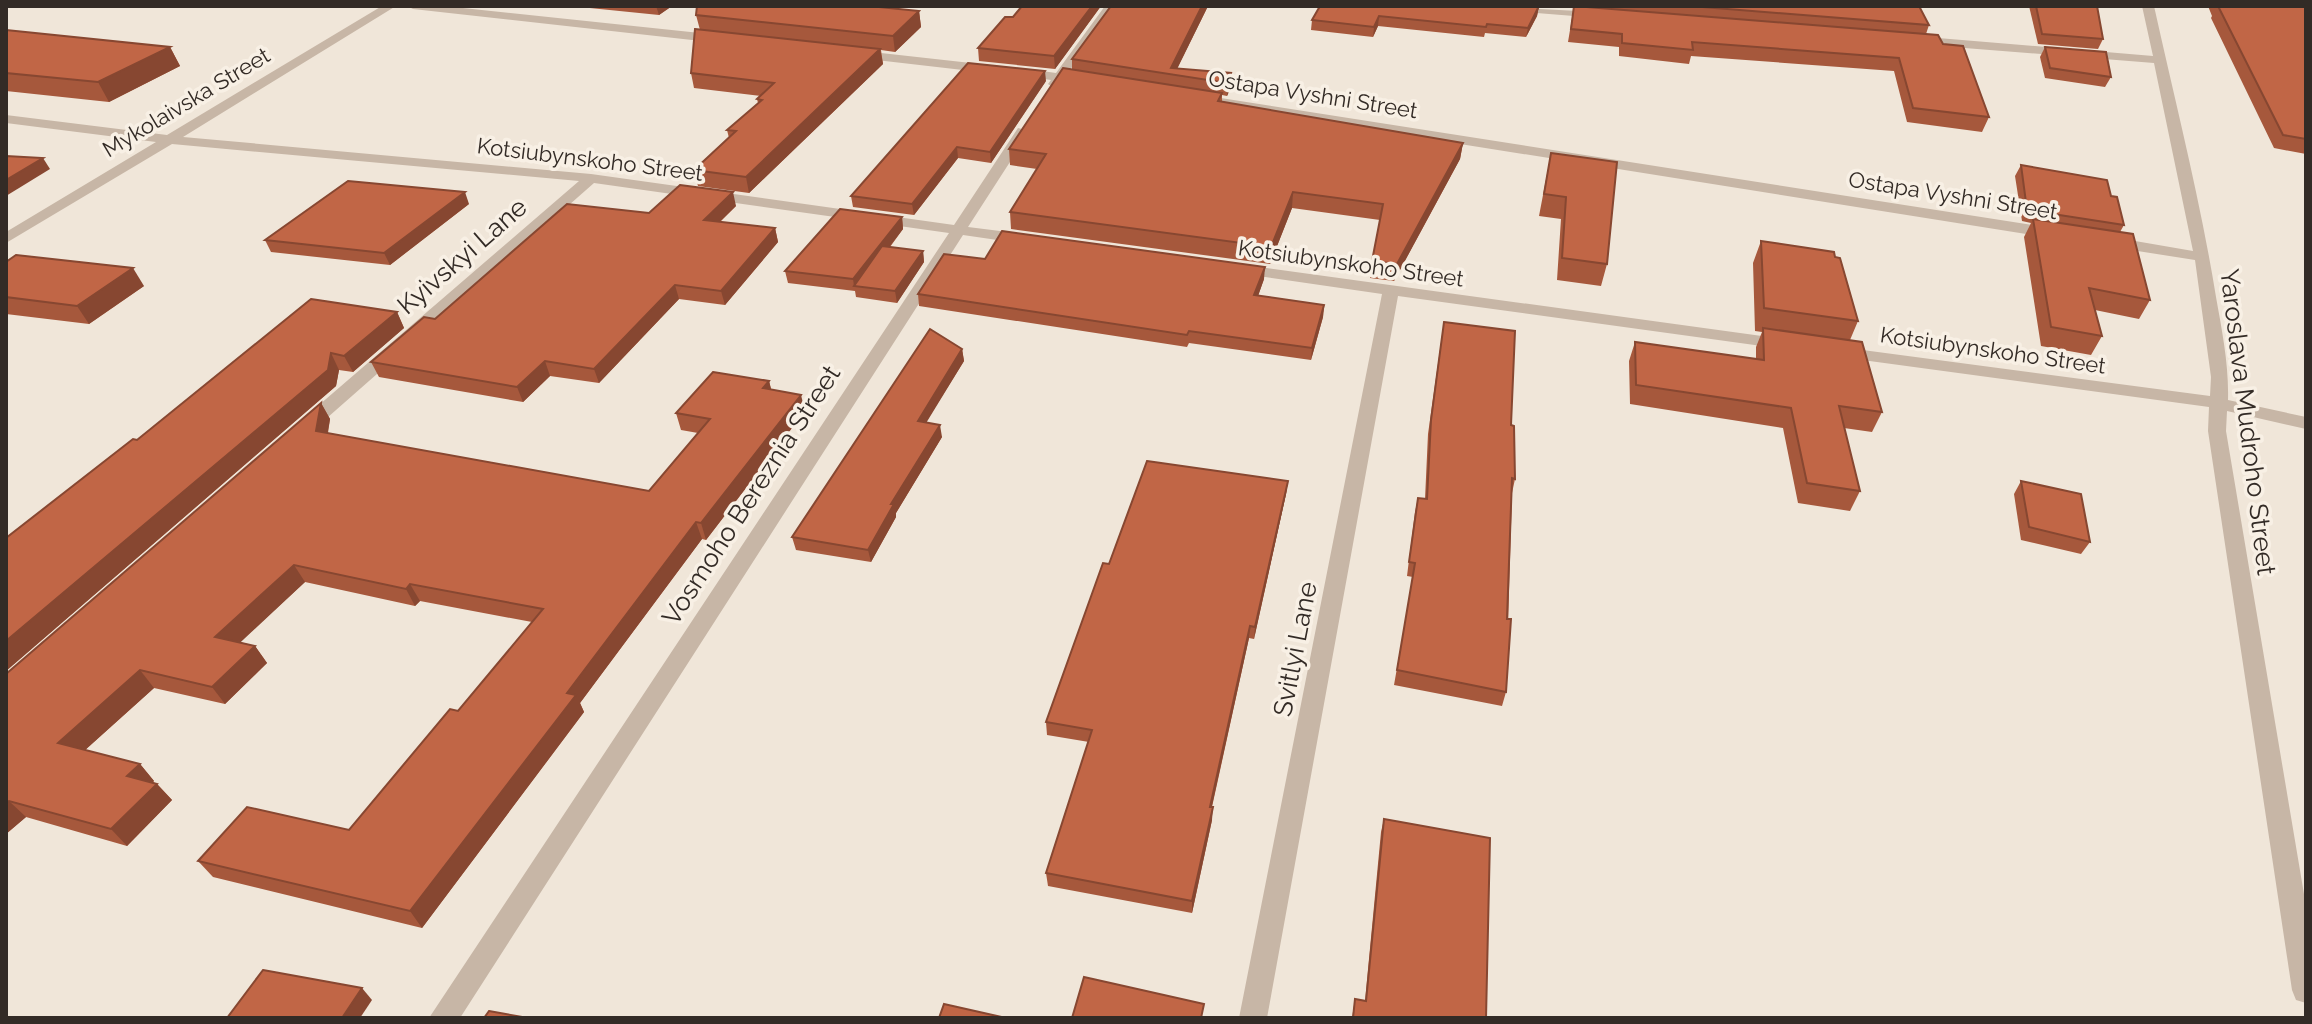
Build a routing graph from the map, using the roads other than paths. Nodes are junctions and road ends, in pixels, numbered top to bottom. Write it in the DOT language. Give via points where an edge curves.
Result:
graph roads {
  1 [pos="390,6"];
  2 [pos="413,6"];
  3 [pos="1111,6"];
  4 [pos="1488,6"];
  5 [pos="2148,6"];
  6 [pos="1613,16"];
  7 [pos="1895,38"];
  8 [pos="728,40"];
  9 [pos="839,52"];
  10 [pos="2162,60"];
  11 [pos="996,69"];
  12 [pos="1012,71"];
  13 [pos="1059,76"];
  14 [pos="1106,84"];
  15 [pos="1185,96"];
  16 [pos="6,119"];
  17 [pos="165,139"];
  18 [pos="591,178"];
  19 [pos="957,230"];
  20 [pos="2061,234"];
  21 [pos="6,238"];
  22 [pos="2092,239"];
  23 [pos="1035,241"];
  24 [pos="2202,257"];
  25 [pos="1221,267"];
  26 [pos="1391,291"];
  27 [pos="1797,346"];
  28 [pos="1828,350"];
  29 [pos="2218,403"];
  30 [pos="2306,423"];
  31 [pos="293,439"];
  32 [pos="2306,990"];
  33 [pos="443,1018"];
  34 [pos="1253,1018"];
  1 -- 17 [label="street, Mykolaivska Street"];
  2 -- 8 [label="street"];
  3 -- 13 [label="street, Vosmoho Bereznia Street"];
  4 -- 6 [label="street"];
  5 -- 10 [label="street, Yaroslava Mudroho Street"];
  7 -- 10 [label="street"];
  9 -- 11 [label="street"];
  10 -- 24 [label="street, Yaroslava Mudroho Street"];
  12 -- 13 [label="street"];
  13 -- 14 [label="street"];
  13 -- 19 [label="street, Vosmoho Bereznia Street"];
  15 -- 20 [label="street, Ostapa Vyshni Street"];
  16 -- 17 [label="street, Kotsiubynskoho Street"];
  17 -- 18 [label="street, Kotsiubynskoho Street"];
  17 -- 21 [label="street, Mykolaivska Street"];
  18 -- 19 [label="street, Kotsiubynskoho Street"];
  18 -- 31 [label="street, Kyivskyi Lane"];
  19 -- 23 [label="street, Kotsiubynskoho Street"];
  19 -- 33 [label="street, Vosmoho Bereznia Street"];
  22 -- 24 [label="street"];
  24 -- 29 [label="street, Yaroslava Mudroho Street" via="2220,377"];
  25 -- 26 [label="street, Kotsiubynskoho Street"];
  26 -- 27 [label="street, Kotsiubynskoho Street"];
  26 -- 34 [label="street, Svitlyi Lane"];
  28 -- 29 [label="street, Kotsiubynskoho Street"];
  29 -- 30 [label="street, Kotsiubynskoho Street"];
  29 -- 32 [label="street, Yaroslava Mudroho Street" via="2217,431"];
}
